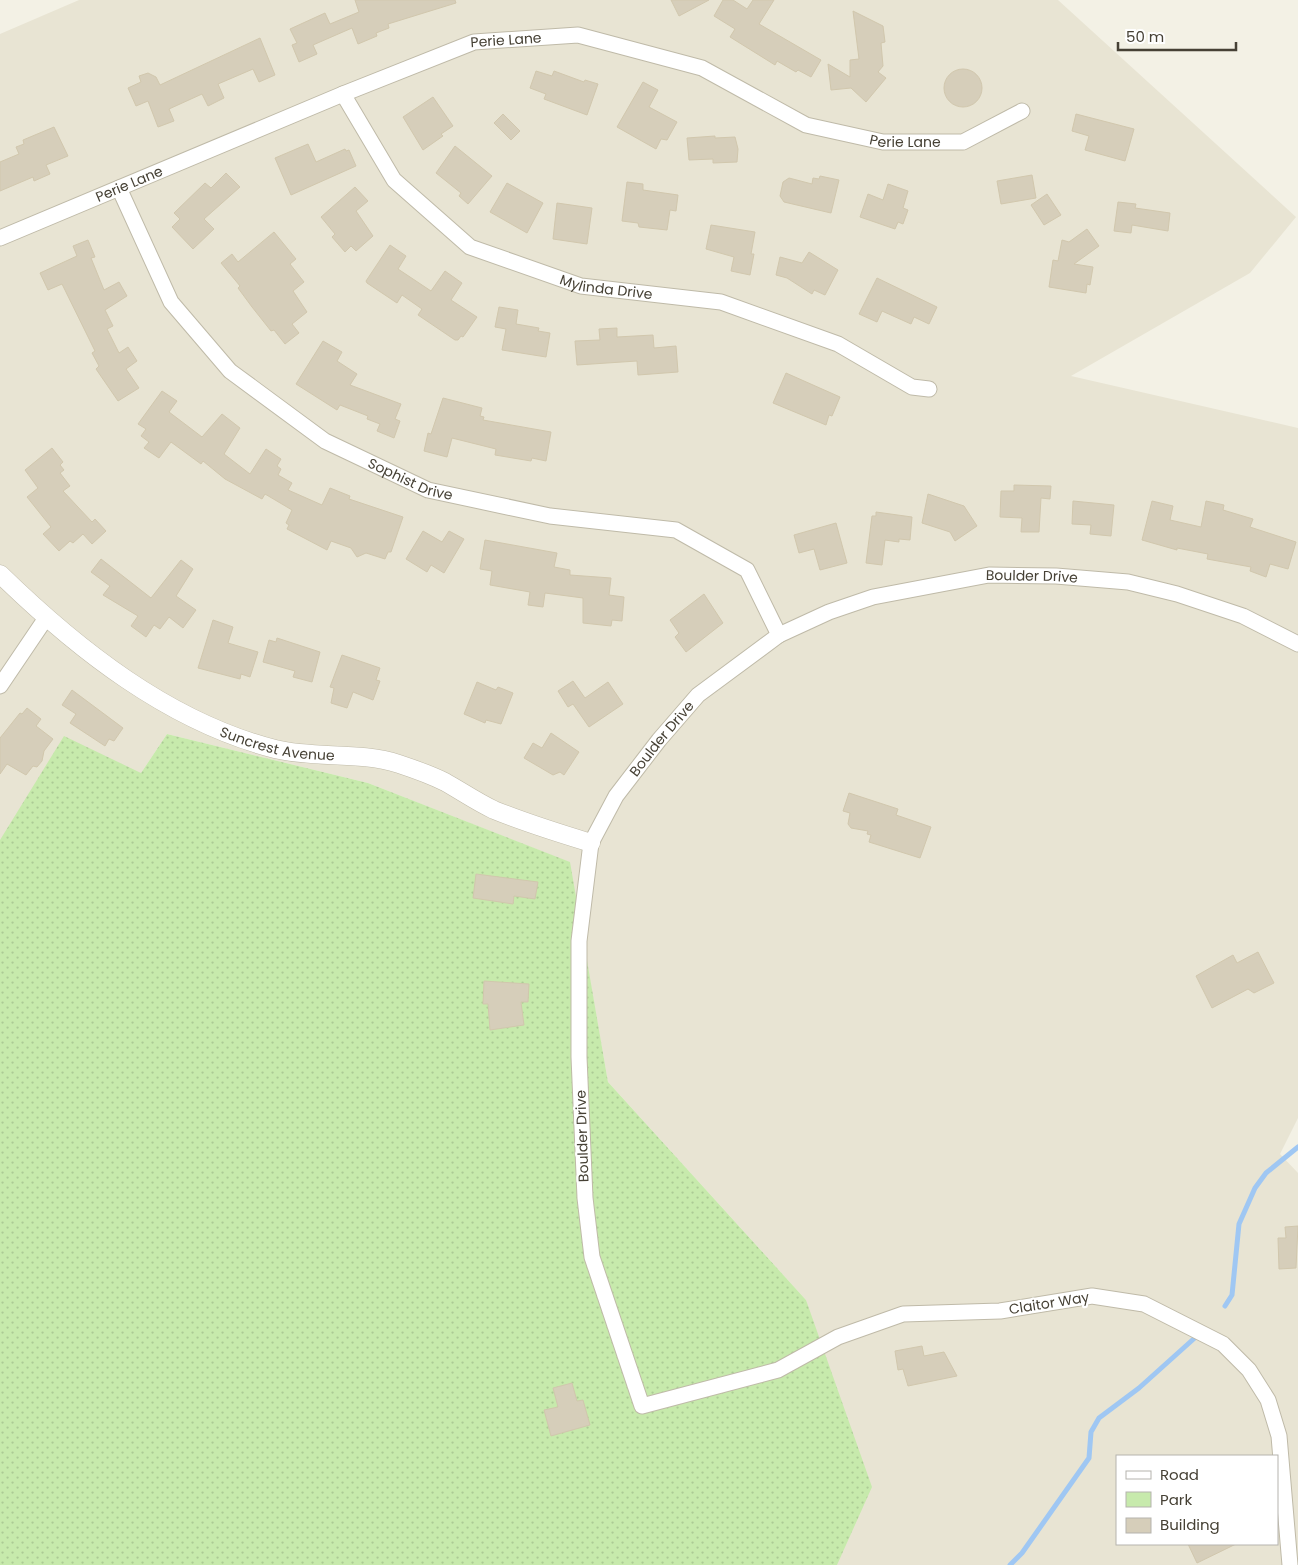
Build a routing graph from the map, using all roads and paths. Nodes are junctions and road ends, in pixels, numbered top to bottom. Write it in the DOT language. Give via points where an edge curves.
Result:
graph roads {
  1 [pos="343,94"];
  2 [pos="1022,111"];
  3 [pos="119,188"];
  4 [pos="0,238"];
  5 [pos="929,389"];
  6 [pos="0,574"];
  7 [pos="46,618"];
  8 [pos="779,635"];
  9 [pos="1298,644"];
  10 [pos="0,686"];
  11 [pos="591,843"];
  12 [pos="642,1406"];
  13 [pos="1290,1565"];
  1 -- 2 [label="street, Perie Lane" via="474,42 578,35 702,68 806,125 883,142 962,142"];
  1 -- 3 [label="street, Perie Lane"];
  1 -- 5 [label="street, Mylinda Drive" via="394,180 470,247 582,286 721,302 838,344 912,387"];
  3 -- 4 [label="street, Perie Lane"];
  3 -- 8 [label="street, Sophist Drive" via="171,302 230,371 325,441 428,490 550,516 676,530 747,570"];
  6 -- 7 [label="street, Suncrest Avenue"];
  7 -- 10 [label="street"];
  7 -- 11 [label="street, Suncrest Avenue" via="95,657 152,695 233,736 276,750 397,764 442,781 492,809"];
  8 -- 9 [label="street, Boulder Drive" via="829,612 873,597 999,575 1128,582 1243,616"];
  8 -- 11 [label="street, Boulder Drive" via="698,695 616,796"];
  11 -- 12 [label="street, Boulder Drive" via="579,941 579,1057 585,1198 592,1257"];
  12 -- 13 [label="street, Claitor Way" via="778,1370 838,1337 903,1314 1000,1311 1092,1296 1144,1304 1223,1344 1249,1370 1268,1400 1279,1436"];
}
